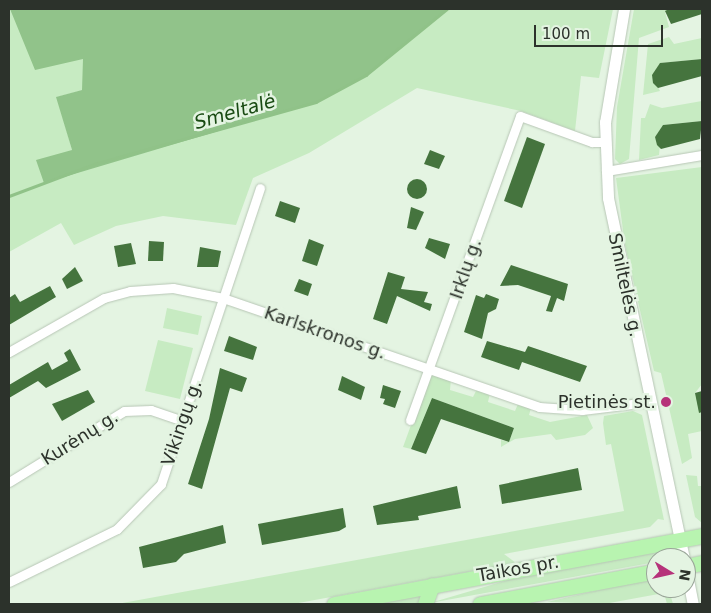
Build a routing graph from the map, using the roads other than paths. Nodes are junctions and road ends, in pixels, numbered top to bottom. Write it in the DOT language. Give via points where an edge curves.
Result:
graph roads {
  1 [pos="624,9"];
  2 [pos="605,142"];
  3 [pos="702,155"];
  4 [pos="606,171"];
  5 [pos="260,188"];
  6 [pos="223,298"];
  7 [pos="9,352"];
  8 [pos="428,367"];
  9 [pos="650,402"];
  10 [pos="410,420"];
  11 [pos="183,421"];
  12 [pos="9,482"];
  13 [pos="702,536"];
  14 [pos="680,541"];
  15 [pos="682,548"];
  16 [pos="646,573"];
  17 [pos="9,582"];
  18 [pos="432,585"];
  19 [pos="334,604"];
  20 [pos="425,604"];
  21 [pos="480,604"];
  1 -- 2 [label="street, Smiltelės g." via="608,95"];
  2 -- 4 [label="street, Smiltelės g."];
  2 -- 8 [label="street, Irklų g." via="592,142 520,116"];
  3 -- 4 [label="street"];
  4 -- 9 [label="street, Smiltelės g." via="612,228"];
  5 -- 6 [label="street, Vikingų g."];
  6 -- 7 [label="street, Karlskronos g." via="173,288 130,291 104,298"];
  6 -- 8 [label="street, Karlskronos g."];
  6 -- 11 [label="street, Vikingų g."];
  8 -- 9 [label="street, Karlskronos g." via="553,410"];
  8 -- 10 [label="street, Irklų g."];
  9 -- 14 [label="street, Smiltelės g."];
  11 -- 12 [label="street, Kurėnų g." via="151,410 124,411"];
  11 -- 17 [label="street, Vikingų g." via="161,484 132,518"];
  13 -- 14 [label="main road, Taikos pr."];
  14 -- 15 [label="street, Smiltelės g."];
  14 -- 18 [label="main road, Taikos pr."];
  16 -- 21 [label="main road, Taikos pr."];
  18 -- 19 [label="main road, Taikos pr."];
  18 -- 20 [label="main road"];
}
